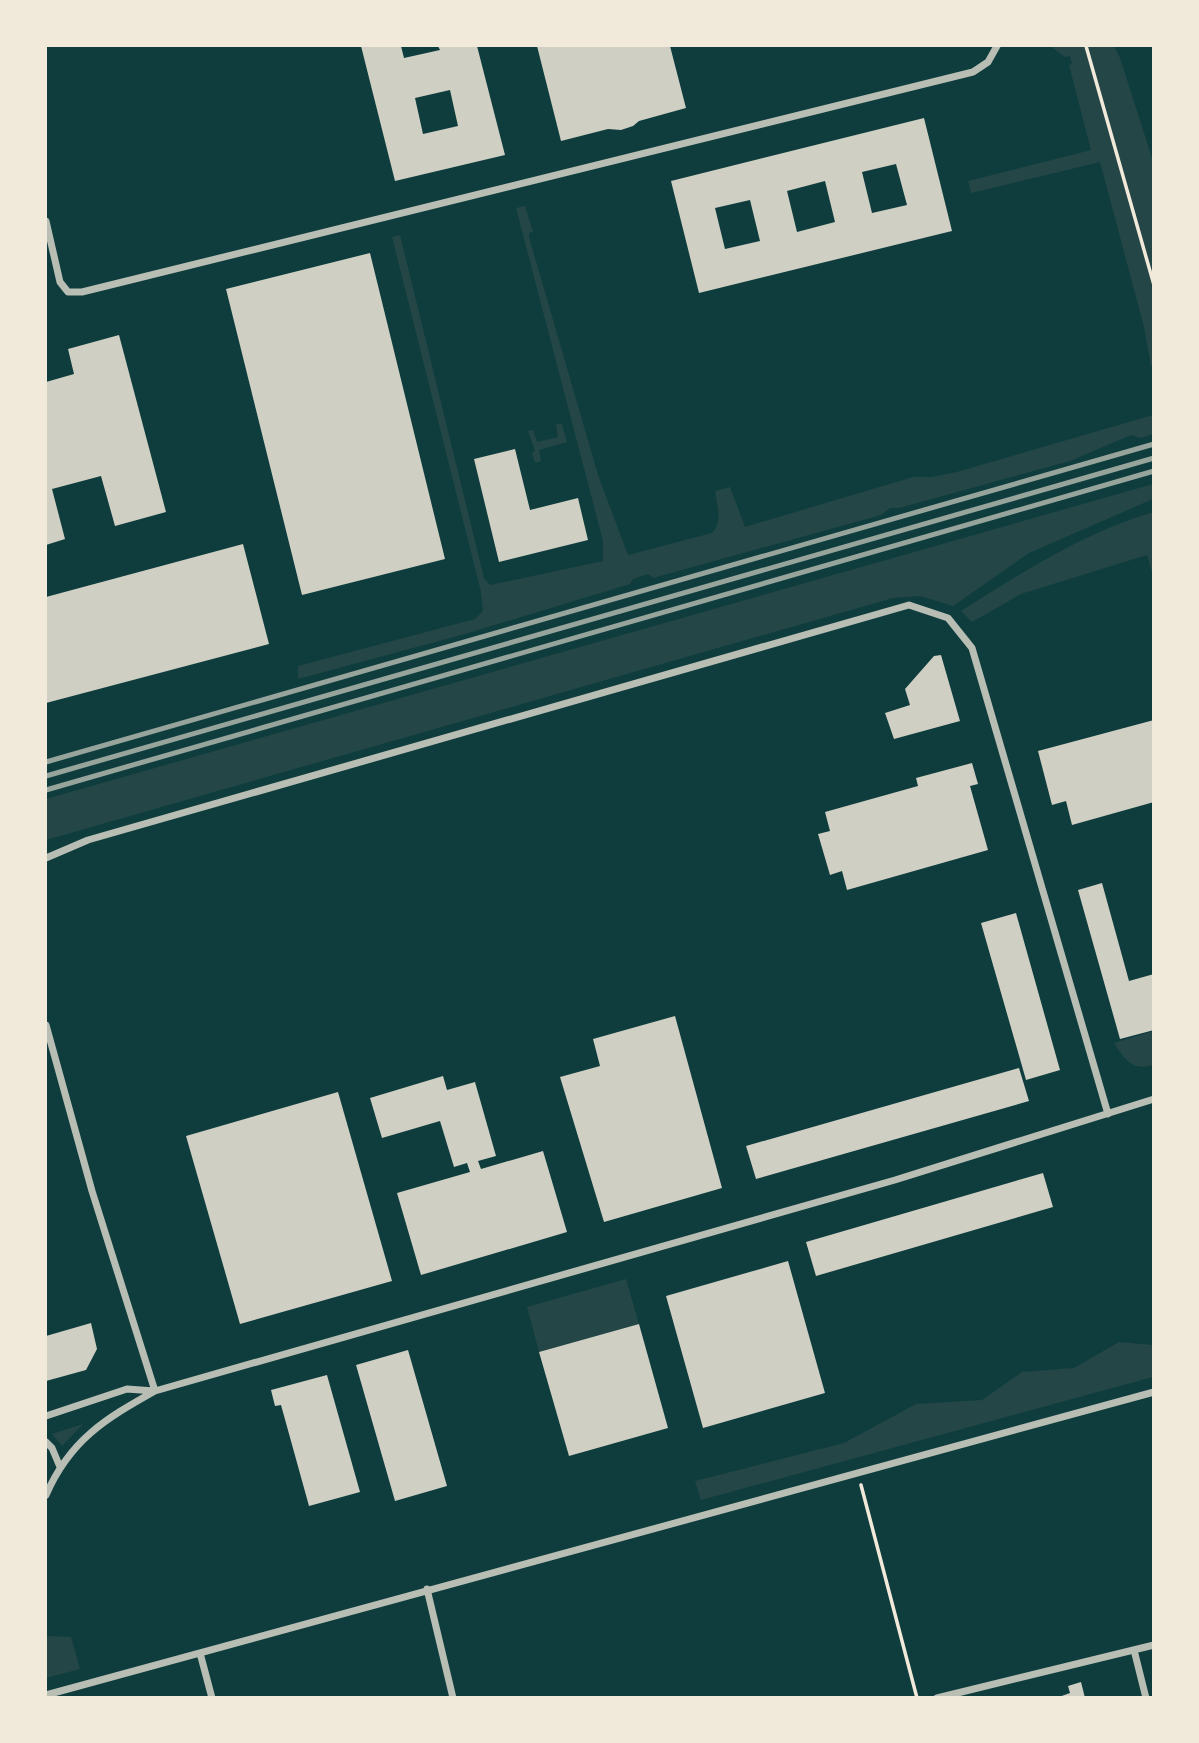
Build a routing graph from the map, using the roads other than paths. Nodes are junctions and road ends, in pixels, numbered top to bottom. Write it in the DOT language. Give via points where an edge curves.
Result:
graph roads {
  1 [pos="997,46"];
  2 [pos="46,221"];
  3 [pos="46,858"];
  4 [pos="46,1025"];
  5 [pos="1153,1099"];
  6 [pos="1108,1114"];
  7 [pos="155,1391"];
  8 [pos="1153,1392"];
  9 [pos="46,1416"];
  10 [pos="46,1442"];
  11 [pos="60,1467"];
  12 [pos="46,1495"];
  13 [pos="427,1589"];
  14 [pos="1153,1645"];
  15 [pos="1134,1650"];
  16 [pos="200,1653"];
  17 [pos="46,1695"];
  18 [pos="212,1698"];
  19 [pos="453,1698"];
  20 [pos="937,1698"];
  21 [pos="1146,1698"];
  1 -- 2 [label="street" via="988,62 973,72 82,292 68,292 60,282"];
  3 -- 6 [label="street" via="96,838 909,605 948,618 972,648"];
  4 -- 7 [label="street"];
  5 -- 6 [label="street"];
  6 -- 7 [label="street" via="895,1180"];
  7 -- 9 [label="street" via="127,1389"];
  7 -- 11 [label="street" via="97,1425"];
  8 -- 13 [label="street"];
  10 -- 11 [label="street"];
  11 -- 12 [label="street"];
  13 -- 16 [label="street"];
  13 -- 19 [label="street"];
  14 -- 15 [label="street"];
  15 -- 20 [label="street"];
  15 -- 21 [label="street"];
  16 -- 17 [label="street"];
  16 -- 18 [label="street"];
}
